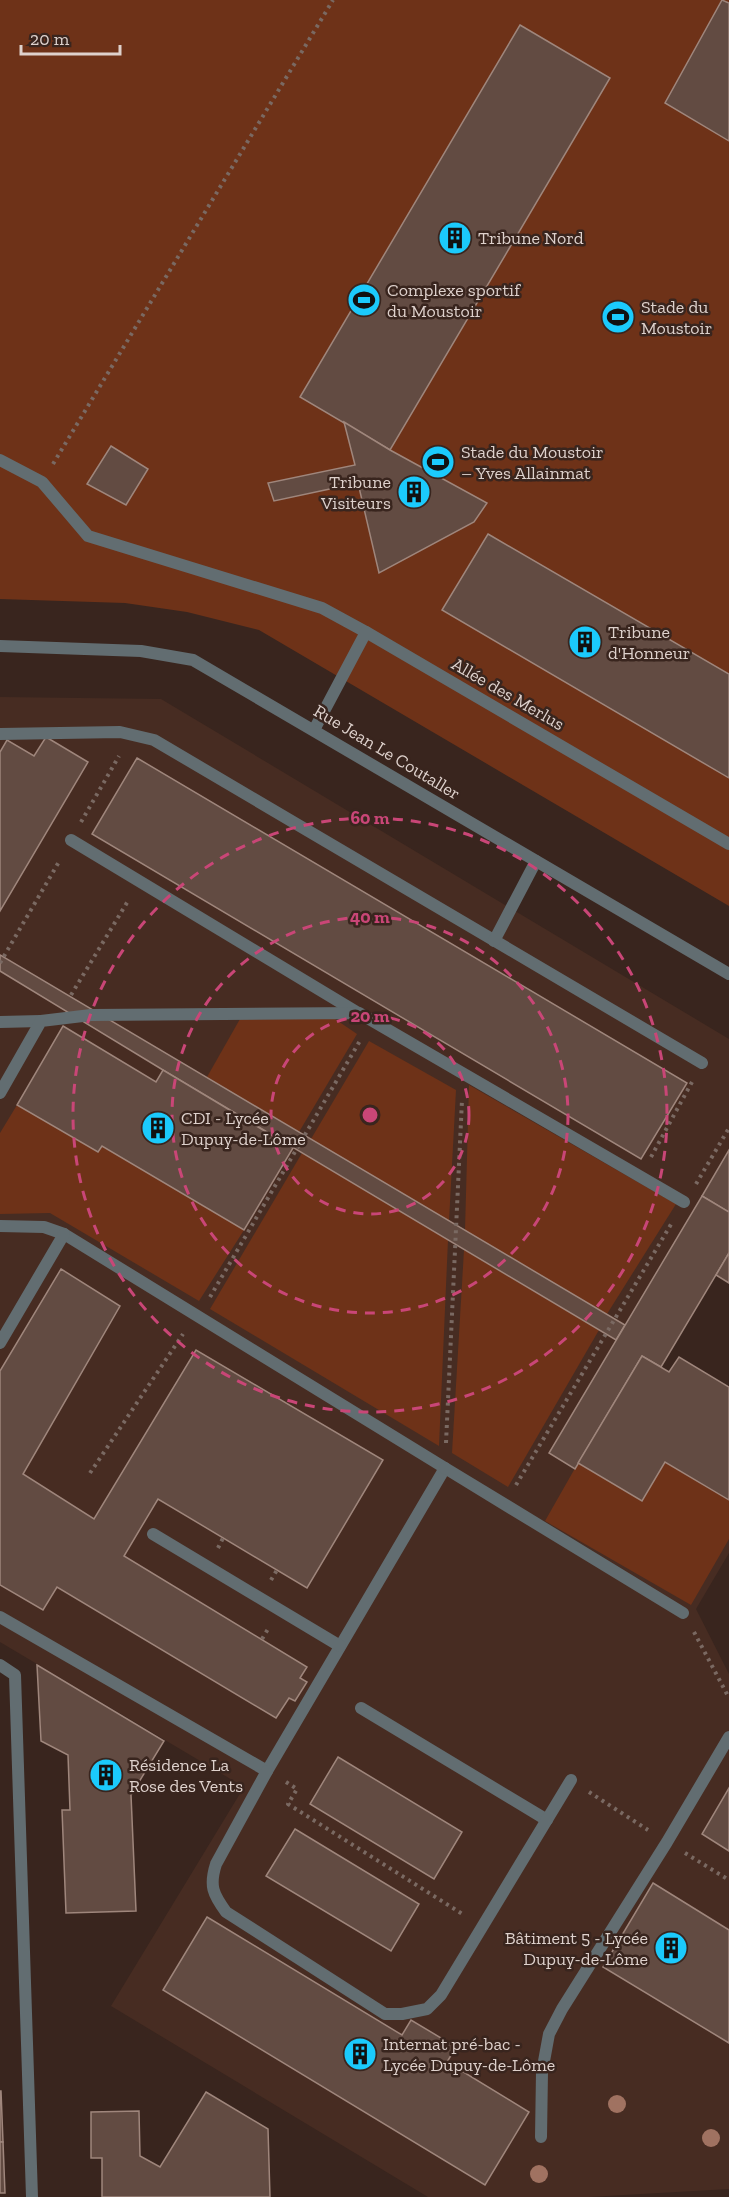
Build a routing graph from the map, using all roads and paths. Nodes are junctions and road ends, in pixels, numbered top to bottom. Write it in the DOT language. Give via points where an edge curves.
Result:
graph roads {
  1 [pos="333,0"];
  2 [pos="0,460"];
  3 [pos="42,482"];
  4 [pos="366,632"];
  5 [pos="0,646"];
  6 [pos="314,730"];
  7 [pos="0,734"];
  8 [pos="71,840"];
  9 [pos="729,844"];
  10 [pos="536,861"];
  11 [pos="140,881"];
  12 [pos="494,941"];
  13 [pos="729,974"];
  14 [pos="359,1013"];
  15 [pos="57,1019"];
  16 [pos="372,1020"];
  17 [pos="41,1021"];
  18 [pos="0,1022"];
  19 [pos="702,1063"];
  20 [pos="463,1074"];
  21 [pos="0,1093"];
  22 [pos="729,1128"];
  23 [pos="640,1176"];
  24 [pos="684,1202"];
  25 [pos="0,1226"];
  26 [pos="64,1234"];
  27 [pos="199,1317"];
  28 [pos="0,1343"];
  29 [pos="445,1468"];
  30 [pos="90,1473"];
  31 [pos="504,1504"];
  32 [pos="153,1534"];
  33 [pos="683,1613"];
  34 [pos="0,1617"];
  35 [pos="340,1646"];
  36 [pos="0,1665"];
  37 [pos="729,1698"];
  38 [pos="361,1708"];
  39 [pos="729,1737"];
  40 [pos="267,1771"];
  41 [pos="291,1773"];
  42 [pos="571,1780"];
  43 [pos="547,1820"];
  44 [pos="668,1842"];
  45 [pos="729,1880"];
  46 [pos="483,1927"];
  47 [pos="541,2137"];
  48 [pos="32,2197"];
  1 -- 3 [label="path"];
  2 -- 3 [label="street"];
  3 -- 4 [label="street, Allée des Merlus" via="88,536 322,608"];
  4 -- 6 [label="street"];
  4 -- 9 [label="street, Allée des Merlus"];
  5 -- 6 [label="street, Rue Jean Le Coutaller" via="141,651 193,660"];
  6 -- 10 [label="street, Rue Jean Le Coutaller"];
  7 -- 12 [label="street" via="120,732 154,740"];
  8 -- 11 [label="street"];
  10 -- 12 [label="street"];
  10 -- 13 [label="street, Rue Jean Le Coutaller"];
  11 -- 14 [label="street"];
  11 -- 15 [label="path"];
  12 -- 19 [label="street"];
  14 -- 15 [label="street"];
  14 -- 16 [label="street"];
  15 -- 17 [label="street"];
  16 -- 20 [label="street"];
  16 -- 27 [label="path"];
  17 -- 18 [label="street"];
  17 -- 21 [label="street"];
  19 -- 23 [label="path"];
  20 -- 23 [label="street"];
  20 -- 29 [label="path"];
  22 -- 24 [label="path"];
  23 -- 24 [label="street"];
  24 -- 31 [label="path"];
  25 -- 26 [label="street" via="44,1227"];
  26 -- 27 [label="street"];
  26 -- 28 [label="street"];
  27 -- 29 [label="street"];
  27 -- 30 [label="path" via="176,1341"];
  29 -- 31 [label="street"];
  29 -- 35 [label="street"];
  31 -- 33 [label="street"];
  32 -- 35 [label="street"];
  33 -- 37 [label="path"];
  34 -- 40 [label="street"];
  35 -- 40 [label="street"];
  36 -- 48 [label="street" via="15,1675"];
  38 -- 43 [label="street"];
  39 -- 44 [label="street"];
  40 -- 46 [label="street" via="211,1879 215,1896 226,1912 385,2013 402,2014 426,2009 441,1995"];
  41 -- 46 [label="path" via="286,1782 297,1789 288,1804"];
  42 -- 43 [label="street"];
  42 -- 44 [label="path"];
  43 -- 46 [label="street"];
  44 -- 45 [label="path"];
  44 -- 47 [label="street" via="549,2034 542,2072"];
}
